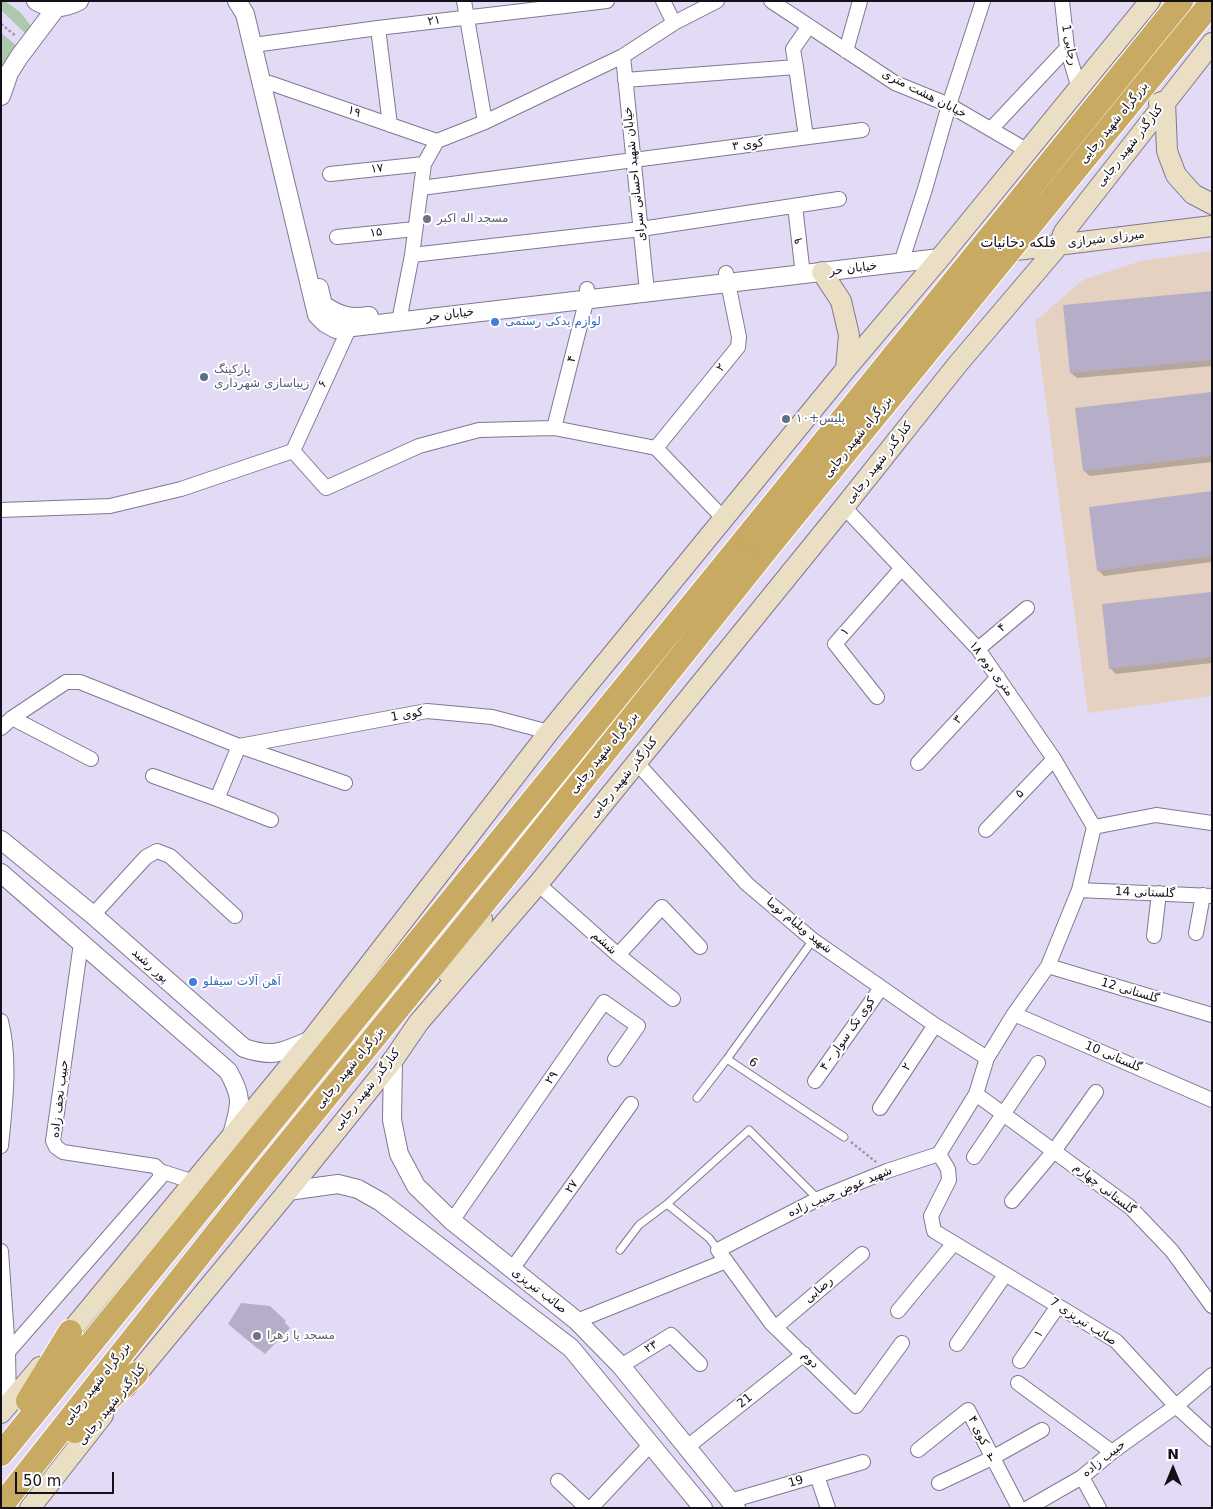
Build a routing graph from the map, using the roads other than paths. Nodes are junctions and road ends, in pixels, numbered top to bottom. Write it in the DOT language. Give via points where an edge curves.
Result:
graph roads {
  1 [pos="36,1"];
  2 [pos="79,1"];
  3 [pos="237,1"];
  4 [pos="249,1"];
  5 [pos="464,1"];
  6 [pos="607,1"];
  7 [pos="663,1"];
  8 [pos="717,1"];
  9 [pos="771,1"];
  10 [pos="860,1"];
  11 [pos="983,1"];
  12 [pos="1062,1"];
  13 [pos="1150,1"];
  14 [pos="1181,1"];
  15 [pos="1212,2"];
  16 [pos="56,8"];
  17 [pos="466,17"];
  18 [pos="674,23"];
  19 [pos="808,26"];
  20 [pos="378,28"];
  21 [pos="1212,43"];
  22 [pos="261,44"];
  23 [pos="1067,48"];
  24 [pos="846,51"];
  25 [pos="1110,52"];
  26 [pos="623,56"];
  27 [pos="796,67"];
  28 [pos="625,80"];
  29 [pos="270,83"];
  30 [pos="1079,89"];
  31 [pos="1,96"];
  32 [pos="1165,101"];
  33 [pos="949,105"];
  34 [pos="485,122"];
  35 [pos="390,125"];
  36 [pos="991,129"];
  37 [pos="862,130"];
  38 [pos="806,137"];
  39 [pos="437,141"];
  40 [pos="1028,151"];
  41 [pos="634,161"];
  42 [pos="424,164"];
  43 [pos="330,174"];
  44 [pos="421,188"];
  45 [pos="839,199"];
  46 [pos="1212,204"];
  47 [pos="795,206"];
  48 [pos="1212,214"];
  49 [pos="1212,226"];
  50 [pos="415,229"];
  51 [pos="641,229"];
  52 [pos="336,237"];
  53 [pos="1061,239"];
  54 [pos="945,252"];
  55 [pos="412,254"];
  56 [pos="903,257"];
  57 [pos="809,271"];
  58 [pos="727,278"];
  59 [pos="647,287"];
  60 [pos="587,294"];
  61 [pos="894,314"];
  62 [pos="400,316"];
  63 [pos="351,323"];
  64 [pos="956,365"];
  65 [pos="846,369"];
  66 [pos="554,428"];
  67 [pos="656,448"];
  68 [pos="293,450"];
  69 [pos="844,507"];
  70 [pos="1,510"];
  71 [pos="724,519"];
  72 [pos="756,544"];
  73 [pos="901,569"];
  74 [pos="1027,608"];
  75 [pos="978,648"];
  76 [pos="998,677"];
  77 [pos="878,698"];
  78 [pos="6,723"];
  79 [pos="549,732"];
  80 [pos="239,746"];
  81 [pos="91,759"];
  82 [pos="1054,759"];
  83 [pos="637,763"];
  84 [pos="918,763"];
  85 [pos="153,776"];
  86 [pos="345,783"];
  87 [pos="546,785"];
  88 [pos="217,799"];
  89 [pos="271,820"];
  90 [pos="1212,823"];
  91 [pos="1094,827"];
  92 [pos="986,830"];
  93 [pos="1,840"];
  94 [pos="513,867"];
  95 [pos="1,873"];
  96 [pos="538,884"];
  97 [pos="1079,890"];
  98 [pos="1159,894"];
  99 [pos="1208,895"];
  100 [pos="93,915"];
  101 [pos="235,916"];
  102 [pos="397,930"];
  103 [pos="1196,933"];
  104 [pos="1154,936"];
  105 [pos="813,940"];
  106 [pos="81,943"];
  107 [pos="700,947"];
  108 [pos="618,955"];
  109 [pos="1048,966"];
  110 [pos="881,988"];
  111 [pos="673,999"];
  112 [pos="1014,1014"];
  113 [pos="1212,1015"];
  114 [pos="1,1021"];
  115 [pos="419,1022"];
  116 [pos="935,1026"];
  117 [pos="311,1040"];
  118 [pos="987,1058"];
  119 [pos="615,1059"];
  120 [pos="727,1059"];
  121 [pos="393,1060"];
  122 [pos="1038,1063"];
  123 [pos="815,1080"];
  124 [pos="1096,1092"];
  125 [pos="976,1094"];
  126 [pos="697,1098"];
  127 [pos="1212,1100"];
  128 [pos="631,1104"];
  129 [pos="880,1108"];
  130 [pos="1003,1114"];
  131 [pos="231,1137"];
  132 [pos="844,1137"];
  133 [pos="1,1146"];
  134 [pos="1054,1151"];
  135 [pos="939,1154"];
  136 [pos="974,1157"];
  137 [pos="160,1171"];
  138 [pos="194,1182"];
  139 [pos="288,1191"];
  140 [pos="818,1199"];
  141 [pos="1012,1201"];
  142 [pos="667,1204"];
  143 [pos="452,1221"];
  144 [pos="954,1243"];
  145 [pos="620,1250"];
  146 [pos="1,1251"];
  147 [pos="862,1254"];
  148 [pos="722,1256"];
  149 [pos="512,1269"];
  150 [pos="1005,1275"];
  151 [pos="1058,1306"];
  152 [pos="1212,1306"];
  153 [pos="898,1311"];
  154 [pos="577,1321"];
  155 [pos="776,1327"];
  156 [pos="70,1332"];
  157 [pos="902,1342"];
  158 [pos="957,1344"];
  159 [pos="8,1352"];
  160 [pos="804,1354"];
  161 [pos="1020,1361"];
  162 [pos="700,1364"];
  163 [pos="621,1366"];
  164 [pos="136,1374"];
  165 [pos="1212,1375"];
  166 [pos="1018,1383"];
  167 [pos="1176,1406"];
  168 [pos="5,1408"];
  169 [pos="1042,1430"];
  170 [pos="1212,1439"];
  171 [pos="651,1444"];
  172 [pos="1,1446"];
  173 [pos="686,1448"];
  174 [pos="918,1450"];
  175 [pos="1112,1452"];
  176 [pos="1,1454"];
  177 [pos="992,1458"];
  178 [pos="863,1462"];
  179 [pos="817,1476"];
  180 [pos="1082,1477"];
  181 [pos="558,1481"];
  182 [pos="19,1483"];
  183 [pos="939,1483"];
  184 [pos="35,1504"];
  185 [pos="733,1504"];
  186 [pos="1,1506"];
  187 [pos="589,1508"];
  188 [pos="703,1508"];
  189 [pos="828,1508"];
  190 [pos="1019,1508"];
  191 [pos="1028,1508"];
  192 [pos="1099,1508"];
  1 -- 16 [label="street"];
  2 -- 16 [label="street"];
  3 -- 63 [label="street, خیابان حر" via="244,14 317,315 336,329"];
  4 -- 22 [label="street, خیابان حر"];
  5 -- 17 [label="street"];
  6 -- 17 [label="street, ۲۱"];
  7 -- 18 [label="street"];
  8 -- 18 [label="street"];
  9 -- 19 [label="street, خیابان هشت متری"];
  10 -- 24 [label="street"];
  11 -- 33 [label="street"];
  12 -- 23 [label="street, رجایی 1"];
  13 -- 25 [label="main road"];
  14 -- 72 [label="highway, بزرگراه شهید رجایی, bridge"];
  15 -- 72 [label="highway, بزرگراه شهید رجایی, bridge"];
  16 -- 31 [label="street" via="18,57"];
  17 -- 20 [label="street, ۲۱"];
  17 -- 34 [label="street"];
  18 -- 26 [label="street"];
  19 -- 24 [label="street, خیابان هشت متری"];
  19 -- 27 [label="street" via="793,49"];
  20 -- 22 [label="street, ۲۱"];
  20 -- 35 [label="street"];
  21 -- 32 [label="main road, کنارگذر شهید رجایی"];
  22 -- 29 [label="street, خیابان حر"];
  23 -- 30 [label="street, رجایی 1"];
  23 -- 36 [label="street"];
  24 -- 33 [label="street, خیابان هشت متری" via="895,83"];
  25 -- 30 [label="main road"];
  25 -- 32 [label="main road" via="1108,78 1122,100 1146,108"];
  26 -- 28 [label="street, خیابان شهید احسانی سرای"];
  26 -- 34 [label="street"];
  27 -- 28 [label="street"];
  27 -- 38 [label="street"];
  28 -- 41 [label="street, خیابان شهید احسانی سرای"];
  29 -- 35 [label="street, ۱۹"];
  29 -- 63 [label="street, خیابان حر" via="324,305"];
  30 -- 40 [label="main road"];
  32 -- 46 [label="main road" via="1167,151 1176,175 1193,194"];
  32 -- 53 [label="main road, کنارگذر شهید رجایی"];
  33 -- 36 [label="street, خیابان هشت متری"];
  33 -- 56 [label="street"];
  34 -- 39 [label="street"];
  35 -- 39 [label="street, ۱۹"];
  36 -- 40 [label="street, خیابان هشت متری"];
  37 -- 38 [label="street, کوی ۳"];
  38 -- 41 [label="street, کوی ۳"];
  39 -- 42 [label="street"];
  40 -- 54 [label="main road"];
  41 -- 44 [label="street, کوی ۳"];
  41 -- 51 [label="street, خیابان شهید احسانی سرای"];
  42 -- 43 [label="street, ۱۷"];
  42 -- 44 [label="street"];
  44 -- 50 [label="street"];
  45 -- 47 [label="street"];
  47 -- 51 [label="street"];
  47 -- 57 [label="street, ۹"];
  48 -- 53 [label="main road, میرزای شیرازی"];
  49 -- 53 [label="main road, میرزای شیرازی"];
  50 -- 52 [label="street, ۱۵"];
  50 -- 55 [label="street"];
  51 -- 55 [label="street"];
  51 -- 59 [label="street, خیابان شهید احسانی سرای"];
  53 -- 54 [label="main road, میرزای شیرازی"];
  53 -- 64 [label="main road, کنارگذر شهید رجایی"];
  54 -- 56 [label="street, خیابان حر"];
  54 -- 61 [label="main road"];
  55 -- 62 [label="street"];
  56 -- 57 [label="street, خیابان حر"];
  57 -- 58 [label="street, خیابان حر"];
  57 -- 65 [label="main road" via="841,302 849,335"];
  58 -- 59 [label="street, خیابان حر"];
  58 -- 67 [label="street, ۲" via="739,337 738,348"];
  59 -- 60 [label="street, خیابان حر"];
  60 -- 62 [label="street, خیابان حر"];
  60 -- 66 [label="street, ۴"];
  61 -- 64 [label="main road" via="919,308 944,317 958,339"];
  61 -- 65 [label="main road"];
  62 -- 63 [label="street, خیابان حر"];
  63 -- 68 [label="street, ۶"];
  64 -- 69 [label="main road, کنارگذر شهید رجایی"];
  65 -- 71 [label="main road"];
  66 -- 67 [label="street"];
  66 -- 68 [label="street" via="479,430 419,446 326,488"];
  67 -- 71 [label="street"];
  68 -- 70 [label="street" via="181,489 110,506"];
  69 -- 73 [label="street, ۱۸ متری دوم"];
  69 -- 83 [label="main road, کنارگذر شهید رجایی"];
  71 -- 79 [label="main road"];
  72 -- 87 [label="highway, بزرگراه شهید رجایی"];
  72 -- 94 [label="highway, بزرگراه شهید رجایی"];
  73 -- 75 [label="street, ۱۸ متری دوم"];
  73 -- 77 [label="street, ۱" via="835,644"];
  74 -- 75 [label="street, ۴"];
  75 -- 76 [label="street, ۱۸ متری دوم"];
  76 -- 82 [label="street, ۱۸ متری دوم"];
  76 -- 84 [label="street, ۳"];
  78 -- 80 [label="street" via="66,682 80,682"];
  78 -- 81 [label="street"];
  79 -- 80 [label="street, کوی 1" via="492,717 427,711"];
  79 -- 102 [label="main road"];
  80 -- 86 [label="street"];
  80 -- 88 [label="street"];
  82 -- 91 [label="street, ۱۸ متری دوم"];
  82 -- 92 [label="street, ۵"];
  83 -- 96 [label="main road, کنارگذر شهید رجایی"];
  83 -- 105 [label="street, شهید ویلیام توما" via="747,884"];
  85 -- 88 [label="street"];
  87 -- 102 [label="main road"];
  87 -- 176 [label="highway, بزرگراه شهید رجایی"];
  88 -- 89 [label="street"];
  90 -- 91 [label="street" via="1156,815"];
  91 -- 97 [label="street"];
  93 -- 100 [label="street, پور رشید"];
  94 -- 115 [label="main road"];
  94 -- 182 [label="highway, بزرگراه شهید رجایی" via="265,1172"];
  95 -- 106 [label="street"];
  96 -- 108 [label="street, ششم"];
  96 -- 115 [label="main road, کنارگذر شهید رجایی"];
  97 -- 98 [label="street, گلستانی 14"];
  97 -- 109 [label="street"];
  98 -- 99 [label="street, گلستانی 14"];
  98 -- 104 [label="street"];
  99 -- 103 [label="street"];
  100 -- 101 [label="street" via="146,857 157,851 170,856"];
  100 -- 117 [label="street, پور رشید" via="244,1048 262,1054 281,1052"];
  102 -- 117 [label="main road"];
  105 -- 110 [label="street, شهید ویلیام توما"];
  105 -- 120 [label="lane"];
  106 -- 131 [label="street" via="228,1071 238,1088 240,1107"];
  106 -- 137 [label="street, حبیب نجف زاده" via="53,1141 63,1152 155,1166"];
  107 -- 108 [label="street" via="662,907"];
  108 -- 111 [label="street, ششم"];
  109 -- 112 [label="street"];
  109 -- 113 [label="street, گلستانی 12"];
  110 -- 116 [label="street, شهید ویلیام توما"];
  110 -- 123 [label="street, ۴ - کوی تک سوار"];
  112 -- 118 [label="street"];
  112 -- 127 [label="street, گلستانی 10"];
  114 -- 133 [label="street" via="5,1102"];
  115 -- 121 [label="main road, کنارگذر شهید رجایی"];
  116 -- 118 [label="street, شهید ویلیام توما"];
  116 -- 129 [label="street, ۲"];
  117 -- 131 [label="main road"];
  118 -- 125 [label="street"];
  119 -- 143 [label="street, ۲۹" via="638,1026 604,1002"];
  120 -- 126 [label="lane"];
  120 -- 132 [label="lane, 6"];
  121 -- 139 [label="main road, کنارگذر شهید رجایی"];
  121 -- 143 [label="street, صائب تبریزی" via="392,1120 399,1154 416,1186"];
  122 -- 130 [label="street"];
  124 -- 134 [label="street"];
  125 -- 130 [label="street, گلستانی چهارم"];
  125 -- 135 [label="street"];
  128 -- 149 [label="street, ۲۷"];
  130 -- 134 [label="street, گلستانی چهارم"];
  130 -- 136 [label="street"];
  131 -- 138 [label="main road"];
  134 -- 141 [label="street"];
  134 -- 152 [label="street, گلستانی چهارم" via="1130,1207 1172,1251"];
  135 -- 140 [label="street, شهید عوض حبیب زاده"];
  135 -- 144 [label="street, صائب تبریزی 7" via="948,1169 948,1180 931,1216 934,1231"];
  137 -- 138 [label="street"];
  137 -- 159 [label="street" via="160,1178"];
  138 -- 156 [label="main road"];
  139 -- 164 [label="main road, کنارگذر شهید رجایی"];
  139 -- 171 [label="street, صائب تبریزی" via="338,1184 358,1189 381,1202 571,1348"];
  140 -- 142 [label="lane" via="749,1130"];
  140 -- 148 [label="street, شهید عوض حبیب زاده"];
  142 -- 145 [label="lane" via="639,1225"];
  142 -- 148 [label="lane" via="709,1238"];
  143 -- 149 [label="street, صائب تبریزی"];
  144 -- 150 [label="street, صائب تبریزی 7"];
  144 -- 153 [label="street"];
  146 -- 159 [label="street"];
  147 -- 155 [label="street, رضایی"];
  148 -- 154 [label="street, شهید عوض حبیب زاده"];
  148 -- 155 [label="street, دوم"];
  149 -- 154 [label="street, صائب تبریزی"];
  150 -- 151 [label="street, صائب تبریزی 7"];
  150 -- 158 [label="street"];
  151 -- 161 [label="street, ۱"];
  151 -- 167 [label="street, صائب تبریزی 7" via="1116,1341"];
  154 -- 163 [label="street, صائب تبریزی"];
  155 -- 160 [label="street, دوم"];
  156 -- 168 [label="main road"];
  156 -- 172 [label="highway"];
  157 -- 160 [label="street, دوم" via="856,1406"];
  159 -- 168 [label="street"];
  160 -- 173 [label="street, 21"];
  162 -- 163 [label="street, ۲۳" via="671,1335"];
  163 -- 173 [label="street, صائب تبریزی"];
  164 -- 182 [label="highway"];
  164 -- 184 [label="main road, کنارگذر شهید رجایی"];
  165 -- 167 [label="street, حبیب زاده"];
  166 -- 175 [label="street"];
  167 -- 170 [label="street, صائب تبریزی 7"];
  167 -- 175 [label="street, حبیب زاده"];
  169 -- 177 [label="street, ۳"];
  171 -- 187 [label="street"];
  171 -- 188 [label="street, صائب تبریزی"];
  173 -- 185 [label="street, صائب تبریزی"];
  174 -- 177 [label="street, کوی ۴" via="968,1410"];
  175 -- 180 [label="street, حبیب زاده"];
  177 -- 183 [label="street, ۳"];
  177 -- 190 [label="street, کوی ۴"];
  178 -- 179 [label="street, 19"];
  179 -- 185 [label="street, 19"];
  179 -- 189 [label="street"];
  180 -- 191 [label="street, حبیب زاده"];
  180 -- 192 [label="street"];
  181 -- 187 [label="street"];
  182 -- 186 [label="highway, بزرگراه شهید رجایی"];
}
